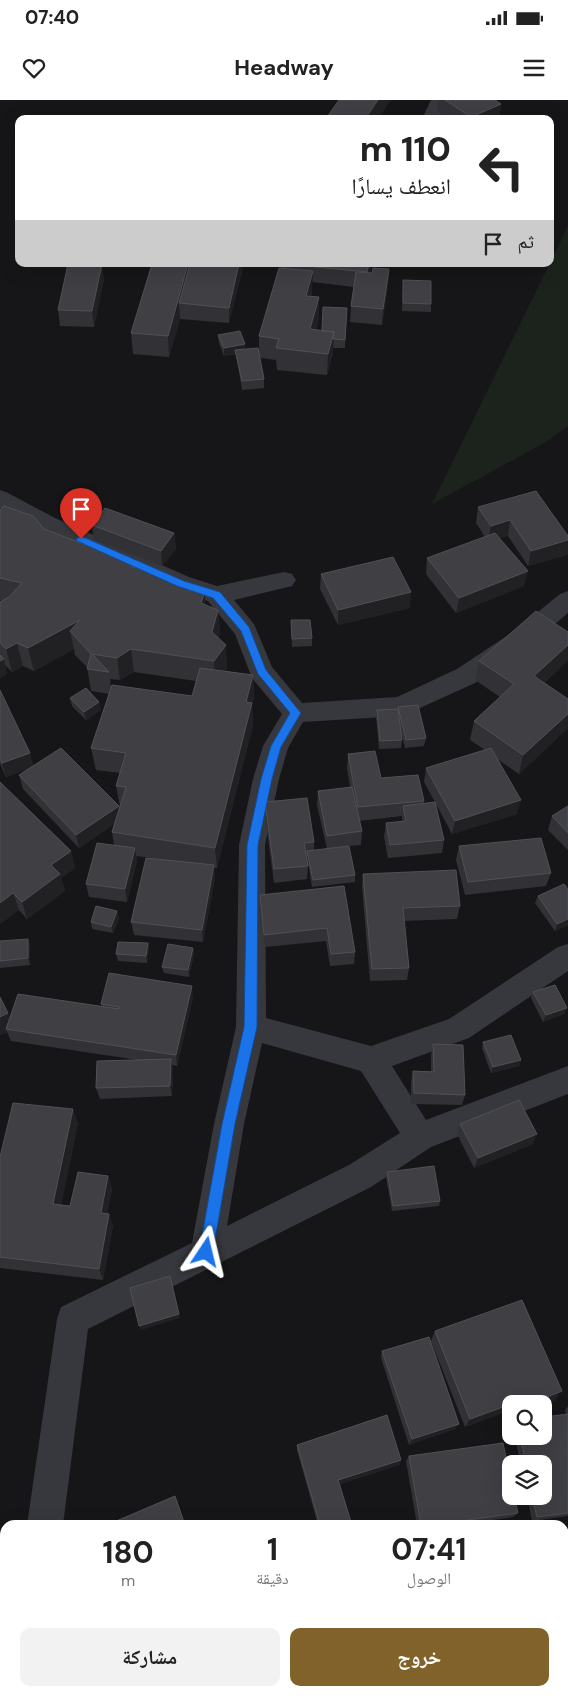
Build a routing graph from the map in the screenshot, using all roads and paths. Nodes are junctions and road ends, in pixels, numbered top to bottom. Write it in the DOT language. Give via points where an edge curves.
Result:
graph roads {
  1 [pos="440,100"];
  2 [pos="433,115"];
  3 [pos="0,498"];
  4 [pos="284,580"];
  5 [pos="216,595"];
  6 [pos="568,600"];
  7 [pos="296,713"];
  8 [pos="568,956"];
  9 [pos="250,1027"];
  10 [pos="371,1060"];
  11 [pos="568,1080"];
  12 [pos="420,1137"];
  13 [pos="206,1252"];
  14 [pos="46,1520"];
  1 -- 2 [label="street"];
  3 -- 5 [label="street" via="48,524 181,583"];
  4 -- 5 [label="street"];
  5 -- 7 [label="street" via="246,630 261,671"];
  6 -- 7 [label="street" via="526,635 466,676 400,706"];
  7 -- 9 [label="street" via="276,746 252,845"];
  8 -- 10 [label="street" via="459,1029"];
  9 -- 10 [label="street"];
  9 -- 13 [label="street"];
  10 -- 12 [label="street"];
  11 -- 12 [label="street"];
  12 -- 13 [label="street" via="360,1176"];
  13 -- 14 [label="street" via="73,1320"];
}
